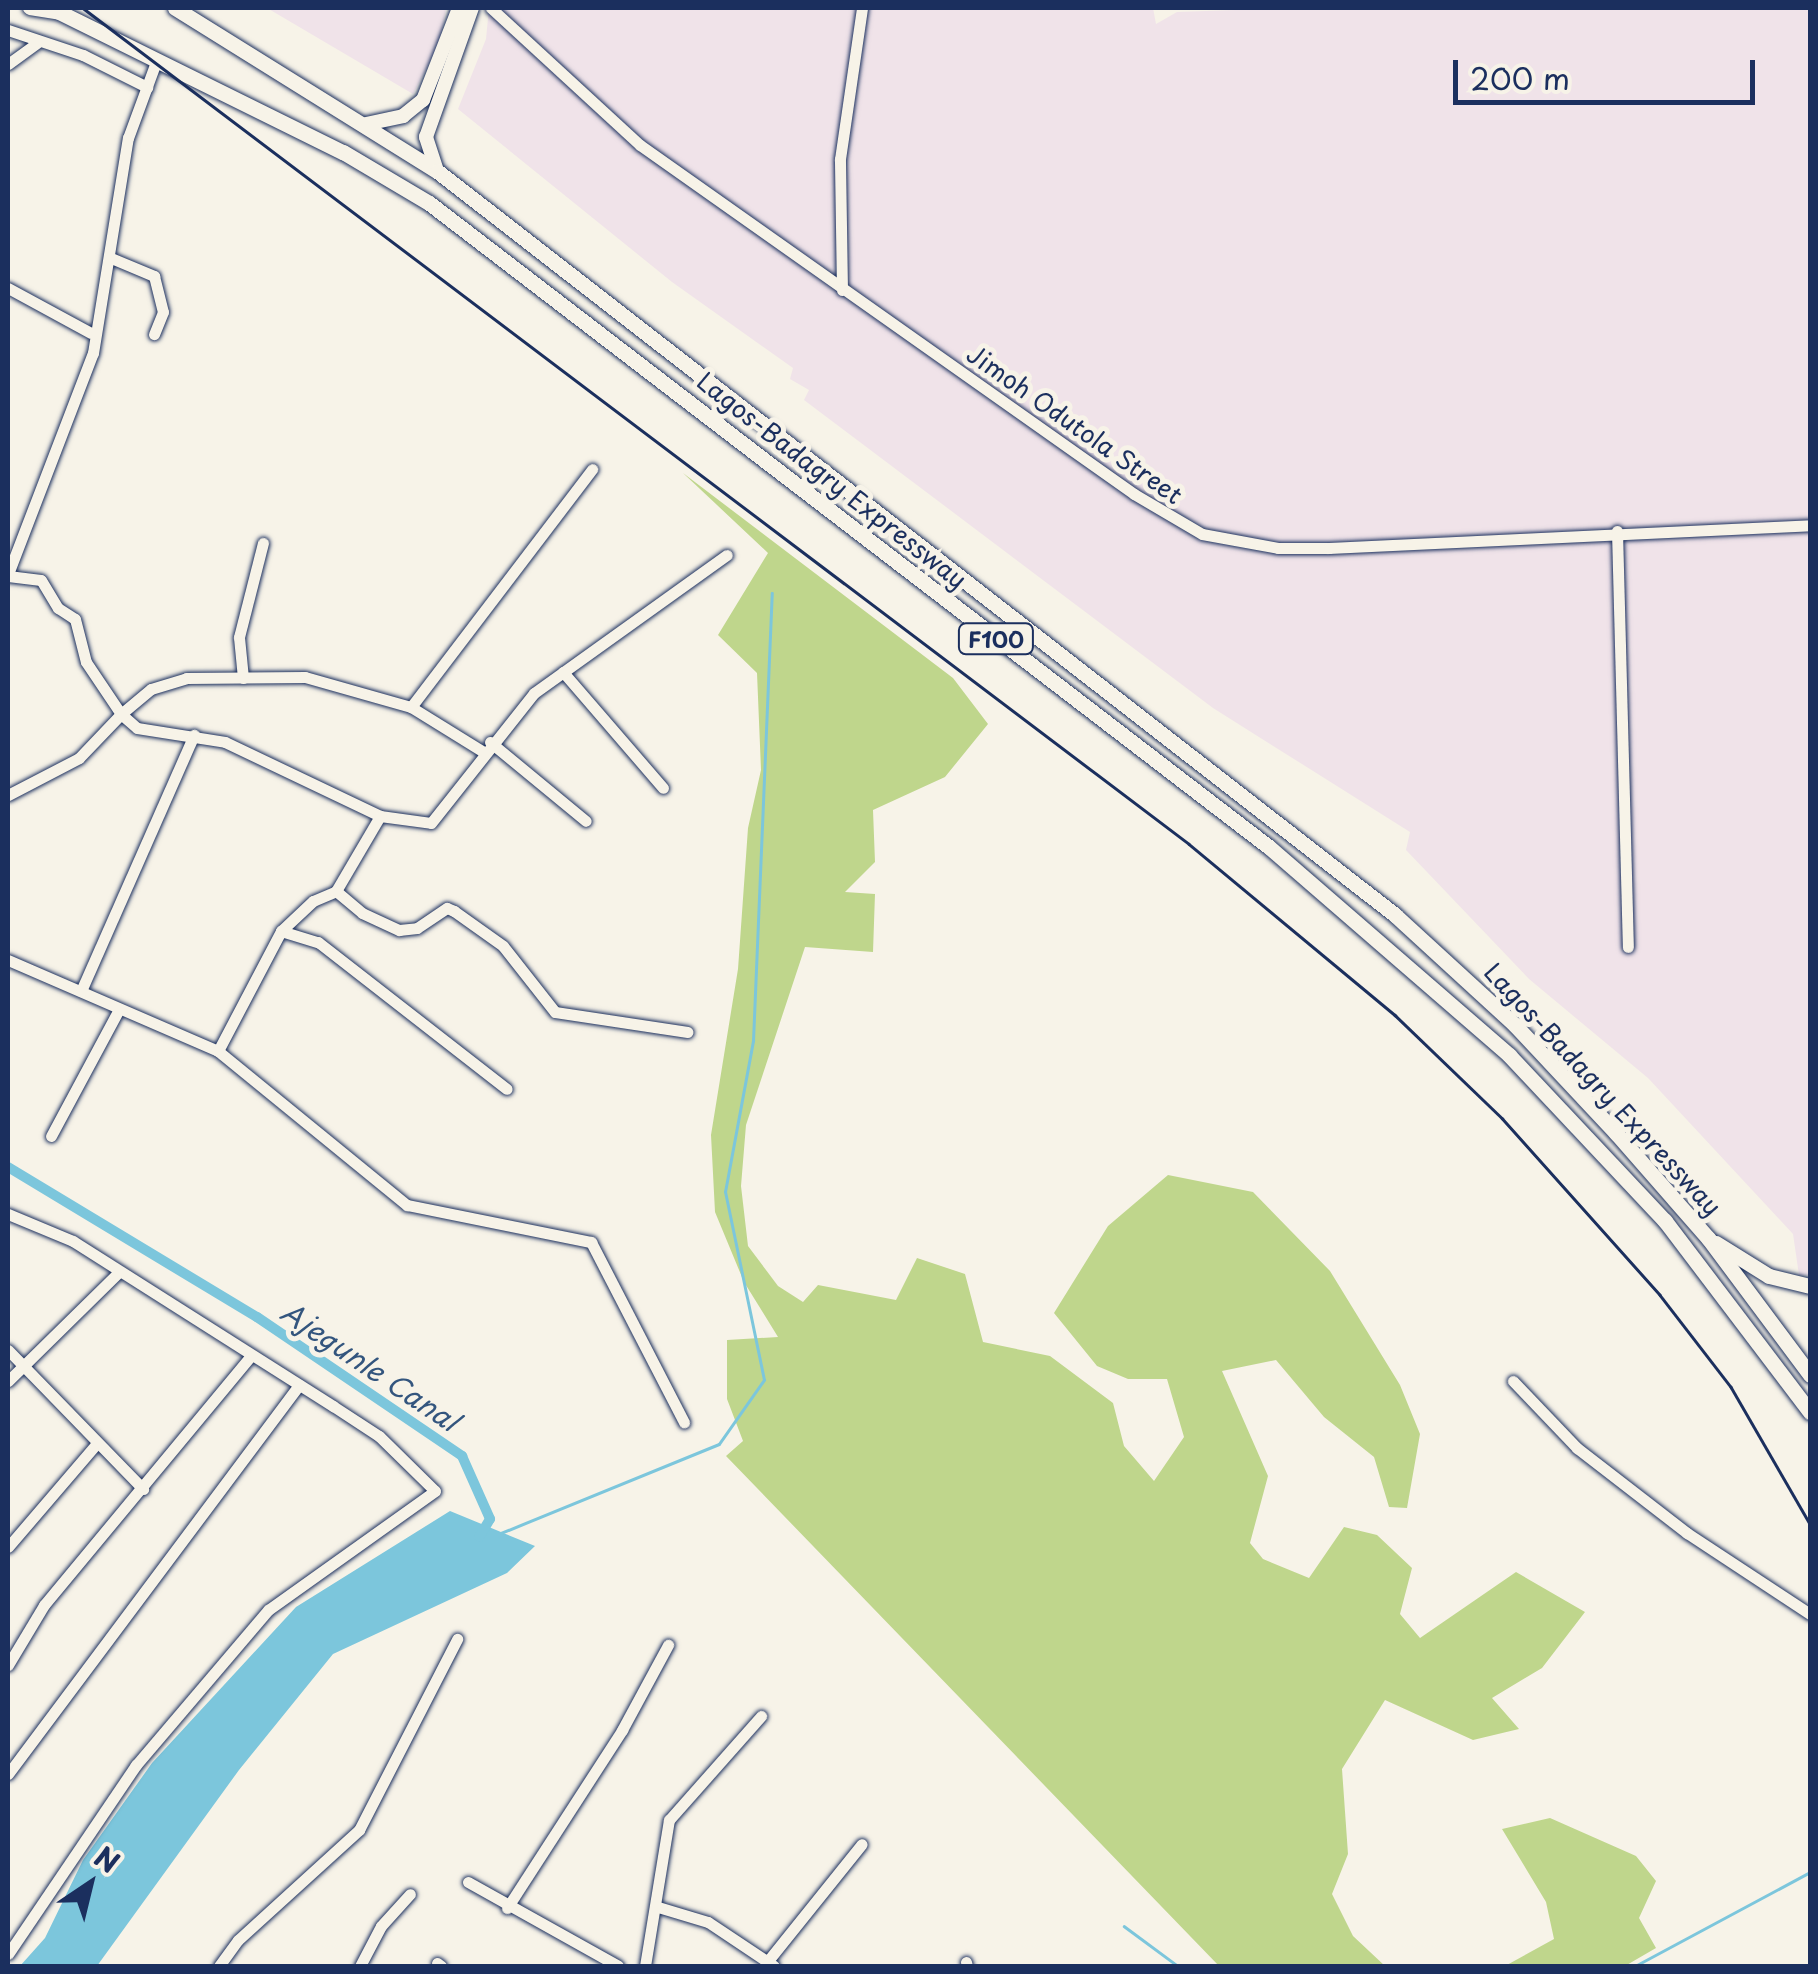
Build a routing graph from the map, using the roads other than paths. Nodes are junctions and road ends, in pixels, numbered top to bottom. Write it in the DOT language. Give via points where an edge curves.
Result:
graph roads {
  1 [pos="30,8"];
  2 [pos="175,8"];
  3 [pos="459,8"];
  4 [pos="472,8"];
  5 [pos="491,8"];
  6 [pos="862,8"];
  7 [pos="57,10"];
  8 [pos="198,13"];
  9 [pos="8,30"];
  10 [pos="37,43"];
  11 [pos="157,59"];
  12 [pos="8,64"];
  13 [pos="147,87"];
  14 [pos="366,124"];
  15 [pos="437,171"];
  16 [pos="111,258"];
  17 [pos="8,288"];
  18 [pos="842,290"];
  19 [pos="91,333"];
  20 [pos="154,334"];
  21 [pos="592,470"];
  22 [pos="1810,524"];
  23 [pos="1617,531"];
  24 [pos="263,543"];
  25 [pos="726,556"];
  26 [pos="8,575"];
  27 [pos="563,672"];
  28 [pos="243,678"];
  29 [pos="411,707"];
  30 [pos="122,714"];
  31 [pos="194,735"];
  32 [pos="486,747"];
  33 [pos="663,788"];
  34 [pos="8,795"];
  35 [pos="380,816"];
  36 [pos="586,821"];
  37 [pos="336,891"];
  38 [pos="281,931"];
  39 [pos="1628,947"];
  40 [pos="8,960"];
  41 [pos="81,991"];
  42 [pos="118,1011"];
  43 [pos="688,1032"];
  44 [pos="218,1052"];
  45 [pos="507,1088"];
  46 [pos="51,1136"];
  47 [pos="8,1214"];
  48 [pos="1708,1238"];
  49 [pos="119,1272"];
  50 [pos="1810,1286"];
  51 [pos="8,1350"];
  52 [pos="250,1357"];
  53 [pos="22,1369"];
  54 [pos="1810,1375"];
  55 [pos="8,1381"];
  56 [pos="1513,1381"];
  57 [pos="299,1386"];
  58 [pos="1810,1412"];
  59 [pos="684,1422"];
  60 [pos="97,1443"];
  61 [pos="144,1489"];
  62 [pos="8,1547"];
  63 [pos="1810,1614"];
  64 [pos="457,1639"];
  65 [pos="668,1644"];
  66 [pos="8,1665"];
  67 [pos="761,1716"];
  68 [pos="8,1774"];
  69 [pos="862,1844"];
  70 [pos="468,1882"];
  71 [pos="410,1894"];
  72 [pos="506,1908"];
  73 [pos="658,1908"];
  74 [pos="8,1954"];
  75 [pos="771,1964"];
  76 [pos="219,1966"];
  77 [pos="360,1966"];
  78 [pos="618,1966"];
  79 [pos="646,1966"];
  1 -- 7 [label="main road, Lagos-Badagry Expressway / F100"];
  2 -- 8 [label="highway, Lagos-Badagry Expressway / F100"];
  3 -- 14 [label="main road" via="423,100 402,116"];
  4 -- 15 [label="main road" via="426,137"];
  5 -- 18 [label="street, Jimoh Odutola Street" via="602,114"];
  6 -- 18 [label="street" via="840,159"];
  7 -- 11 [label="highway, Lagos-Badagry Expressway / F100"];
  8 -- 14 [label="highway, Lagos-Badagry Expressway / F100"];
  9 -- 10 [label="street"];
  10 -- 12 [label="street"];
  10 -- 13 [label="street" via="83,55"];
  11 -- 13 [label="street"];
  11 -- 58 [label="highway, Lagos-Badagry Expressway / F100" via="429,203 1269,847 1509,1054 1664,1222"];
  13 -- 16 [label="street" via="128,138"];
  14 -- 15 [label="highway, Lagos-Badagry Expressway / F100"];
  15 -- 48 [label="highway, Lagos-Badagry Expressway / F100" via="1395,915 1515,1025"];
  16 -- 19 [label="street"];
  16 -- 20 [label="street" via="154,276 163,312"];
  17 -- 19 [label="street"];
  18 -- 23 [label="street, Jimoh Odutola Street" via="1181,526 1215,538 1329,548"];
  19 -- 26 [label="street" via="89,366"];
  21 -- 29 [label="street"];
  22 -- 23 [label="street, Jimoh Odutola Street"];
  23 -- 39 [label="street"];
  24 -- 28 [label="street" via="239,637"];
  25 -- 27 [label="street"];
  26 -- 30 [label="street" via="41,580 58,608 75,619 86,662"];
  27 -- 32 [label="street" via="534,693"];
  27 -- 33 [label="street"];
  28 -- 29 [label="street" via="326,680"];
  28 -- 30 [label="street" via="209,675 166,684 138,696"];
  29 -- 32 [label="street"];
  30 -- 31 [label="street" via="138,728"];
  30 -- 34 [label="street" via="78,758"];
  31 -- 35 [label="street" via="225,742"];
  31 -- 41 [label="street"];
  32 -- 35 [label="street" via="430,823"];
  32 -- 36 [label="street"];
  35 -- 37 [label="street"];
  37 -- 38 [label="street" via="313,901"];
  37 -- 43 [label="street" via="399,930 418,928 447,908 454,911 503,946 555,1012"];
  38 -- 44 [label="street"];
  38 -- 45 [label="street" via="318,942"];
  40 -- 41 [label="street"];
  41 -- 42 [label="street"];
  42 -- 44 [label="street"];
  42 -- 46 [label="street"];
  44 -- 59 [label="street" via="406,1205 591,1242"];
  47 -- 49 [label="street" via="73,1240"];
  48 -- 50 [label="highway" via="1769,1276"];
  48 -- 54 [label="highway, Lagos-Badagry Expressway / F100"];
  49 -- 52 [label="street"];
  49 -- 53 [label="street"];
  51 -- 53 [label="street"];
  52 -- 57 [label="street"];
  52 -- 61 [label="street"];
  53 -- 55 [label="street"];
  53 -- 60 [label="street"];
  56 -- 63 [label="street" via="1592,1460 1686,1533"];
  57 -- 68 [label="street"];
  57 -- 74 [label="street" via="379,1436 434,1491 268,1610 136,1765"];
  60 -- 61 [label="street"];
  60 -- 62 [label="street"];
  61 -- 66 [label="street" via="44,1605"];
  64 -- 76 [label="street" via="359,1830 238,1940"];
  65 -- 72 [label="street" via="622,1730"];
  67 -- 73 [label="street" via="669,1820"];
  69 -- 75 [label="street"];
  70 -- 72 [label="street"];
  71 -- 77 [label="street" via="381,1926"];
  72 -- 78 [label="street"];
  73 -- 75 [label="street" via="708,1922"];
  73 -- 79 [label="street"];
}
